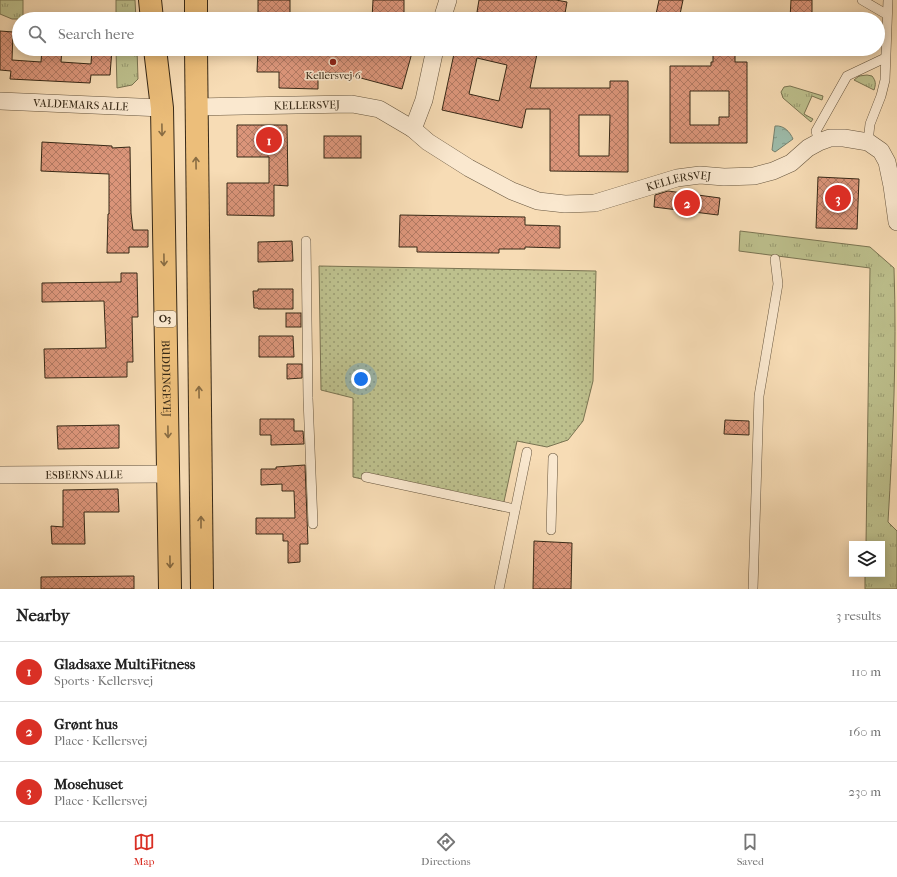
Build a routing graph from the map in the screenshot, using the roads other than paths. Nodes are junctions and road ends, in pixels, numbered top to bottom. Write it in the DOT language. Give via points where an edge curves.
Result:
graph roads {
  1 [pos="150,0"];
  2 [pos="196,0"];
  3 [pos="448,0"];
  4 [pos="862,0"];
  5 [pos="888,0"];
  6 [pos="151,12"];
  7 [pos="196,12"];
  8 [pos="444,12"];
  9 [pos="883,12"];
  10 [pos="886,14"];
  11 [pos="156,56"];
  12 [pos="196,56"];
  13 [pos="433,56"];
  14 [pos="885,58"];
  15 [pos="0,101"];
  16 [pos="162,108"];
  17 [pos="195,108"];
  18 [pos="413,129"];
  19 [pos="819,142"];
  20 [pos="868,142"];
  21 [pos="897,222"];
  22 [pos="306,241"];
  23 [pos="775,259"];
  24 [pos="527,452"];
  25 [pos="554,458"];
  26 [pos="169,474"];
  27 [pos="0,475"];
  28 [pos="366,477"];
  29 [pos="515,510"];
  30 [pos="313,524"];
  31 [pos="551,530"];
  32 [pos="170,589"];
  33 [pos="202,589"];
  34 [pos="499,589"];
  35 [pos="753,589"];
  1 -- 6 [label="main road"];
  2 -- 7 [label="main road"];
  3 -- 8 [label="street"];
  4 -- 9 [label="lane"];
  5 -- 10 [label="lane"];
  10 -- 14 [label="lane"];
  11 -- 16 [label="main road, BUDDINGEVEJ / O3"];
  12 -- 17 [label="main road"];
  13 -- 18 [label="street" via="424,100"];
  14 -- 19 [label="lane" via="848,76 816,131"];
  14 -- 20 [label="lane" via="885,80 870,124"];
  15 -- 16 [label="street, VALDEMARS ALLE"];
  16 -- 26 [label="main road, BUDDINGEVEJ / O3, one-way"];
  17 -- 18 [label="street, KELLERSVEJ" via="352,104 379,110"];
  33 -- 17 [label="main road, one-way"];
  18 -- 19 [label="street, KELLERSVEJ" via="428,142 469,168 512,191 538,201 565,204 595,203 677,178 700,175 754,176 791,163"];
  19 -- 20 [label="street, KELLERSVEJ" via="830,138 844,138"];
  20 -- 21 [label="street" via="881,151 887,162"];
  22 -- 30 [label="lane"];
  23 -- 35 [label="lane" via="778,284 759,396"];
  24 -- 29 [label="lane"];
  25 -- 31 [label="lane"];
  26 -- 27 [label="street, ESBERNS ALLE"];
  26 -- 32 [label="main road, BUDDINGEVEJ / O3, one-way"];
  28 -- 29 [label="lane"];
  29 -- 34 [label="lane"];
}
